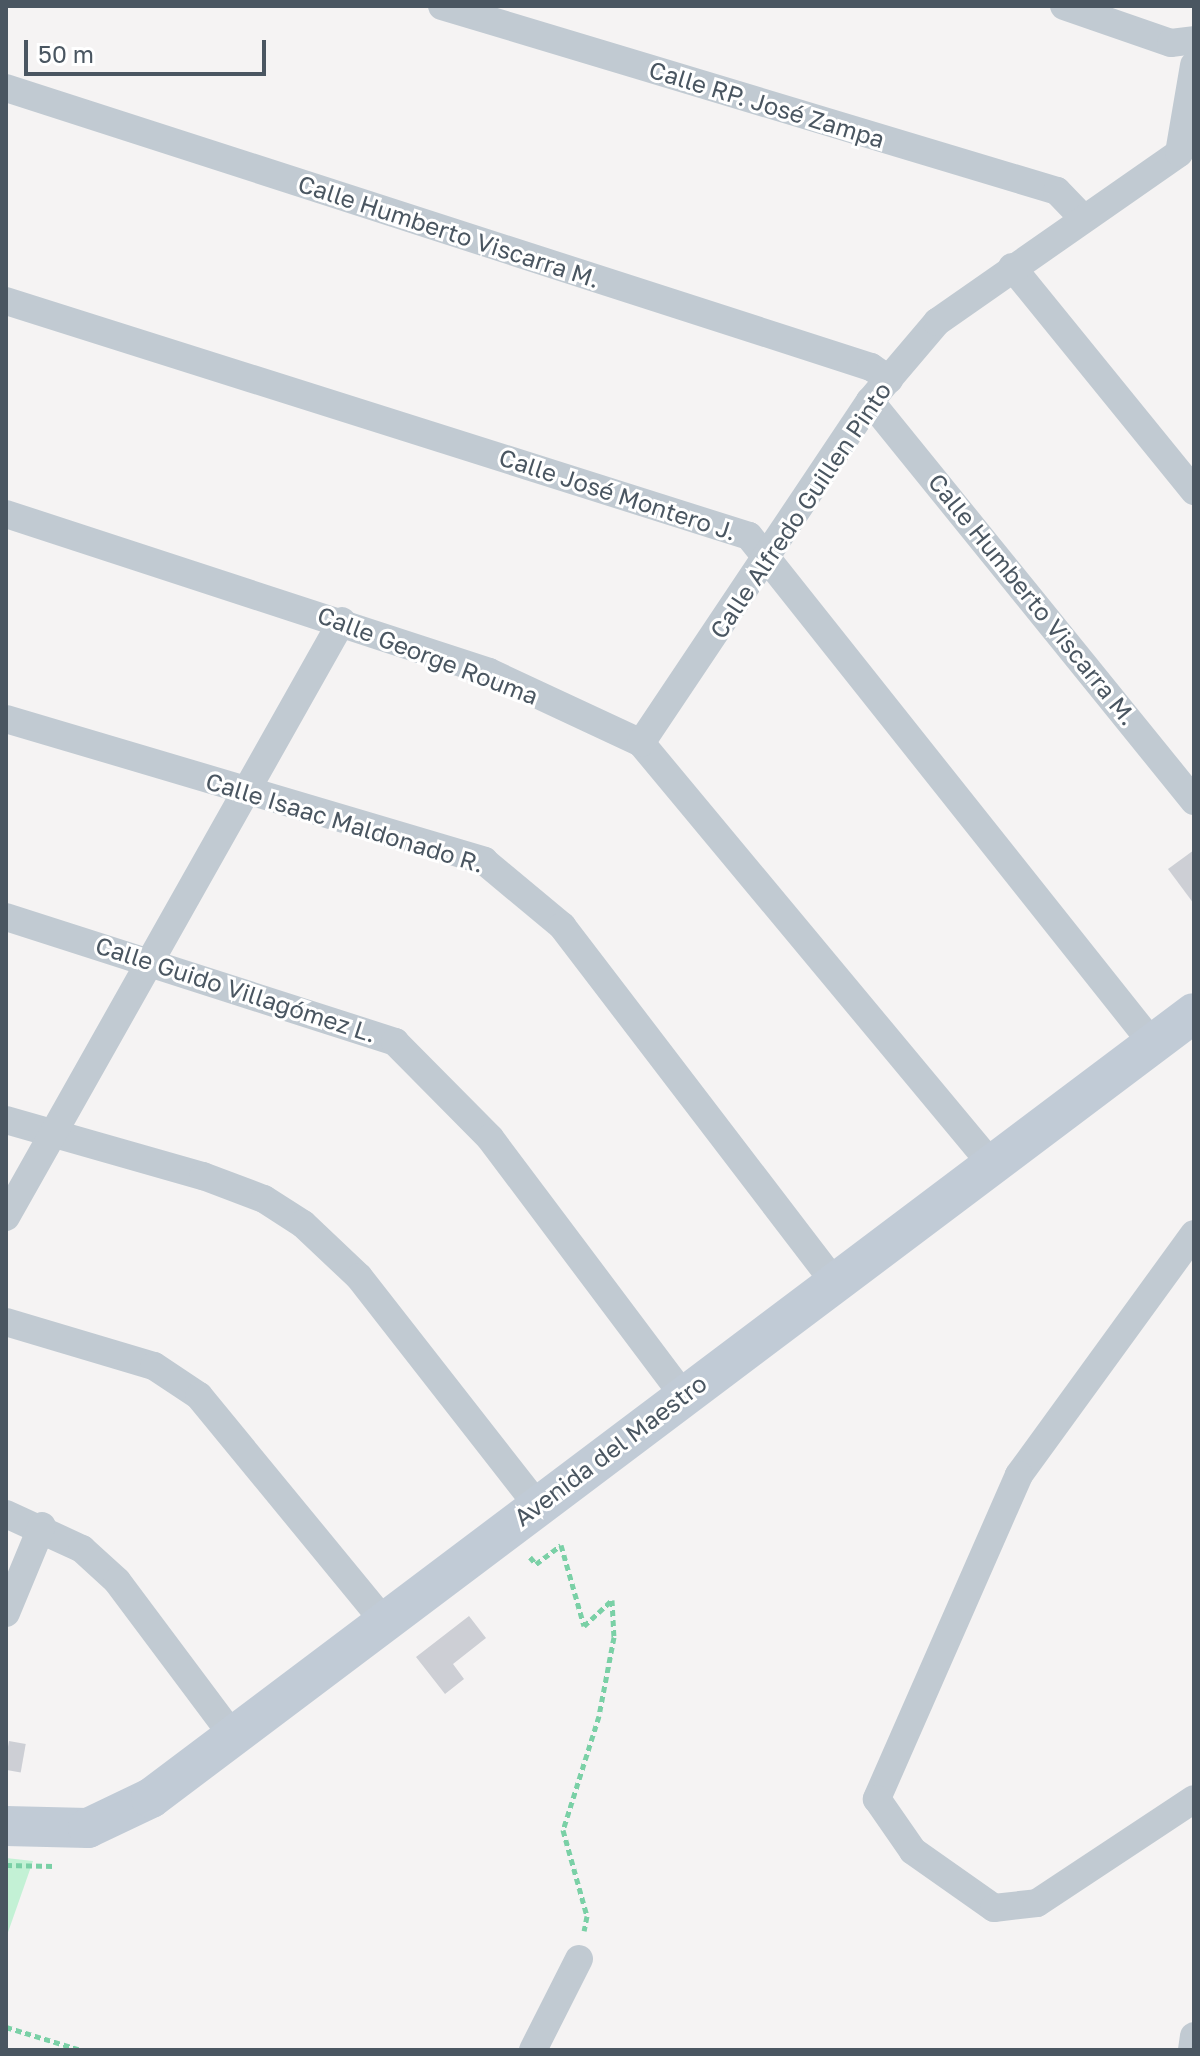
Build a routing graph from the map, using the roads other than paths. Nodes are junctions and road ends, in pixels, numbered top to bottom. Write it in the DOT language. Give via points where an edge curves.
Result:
graph roads {
  1 [pos="442,6"];
  2 [pos="1064,6"];
  3 [pos="1194,40"];
  4 [pos="1194,65"];
  5 [pos="6,88"];
  6 [pos="1186,161"];
  7 [pos="1081,216"];
  8 [pos="1012,267"];
  9 [pos="6,301"];
  10 [pos="889,379"];
  11 [pos="870,401"];
  12 [pos="1194,491"];
  13 [pos="6,514"];
  14 [pos="769,553"];
  15 [pos="342,621"];
  16 [pos="6,719"];
  17 [pos="641,743"];
  18 [pos="248,793"];
  19 [pos="1194,801"];
  20 [pos="6,917"];
  21 [pos="152,959"];
  22 [pos="1194,1013"];
  23 [pos="1153,1044"];
  24 [pos="6,1120"];
  25 [pos="51,1134"];
  26 [pos="993,1166"];
  27 [pos="6,1217"];
  28 [pos="1194,1234"];
  29 [pos="832,1279"];
  30 [pos="6,1322"];
  31 [pos="683,1395"];
  32 [pos="6,1514"];
  33 [pos="42,1526"];
  34 [pos="534,1527"];
  35 [pos="6,1613"];
  36 [pos="383,1620"];
  37 [pos="233,1736"];
  38 [pos="1194,1799"];
  39 [pos="6,1826"];
  40 [pos="579,1959"];
  41 [pos="1194,2036"];
  42 [pos="533,2050"];
  43 [pos="1192,2050"];
  1 -- 7 [label="street, Calle RP. José Zampa" via="1057,191"];
  2 -- 3 [label="street" via="1171,43"];
  4 -- 6 [label="street, Calle Alfredo Guillen Pinto"];
  5 -- 10 [label="street, Calle Humberto Viscarra M." via="871,367"];
  6 -- 7 [label="street, Calle Alfredo Guillen Pinto"];
  7 -- 8 [label="street, Calle Alfredo Guillen Pinto"];
  8 -- 10 [label="street, Calle Alfredo Guillen Pinto" via="937,322"];
  8 -- 12 [label="street"];
  9 -- 14 [label="street, Calle José Montero J." via="721,522"];
  10 -- 11 [label="street, Calle Alfredo Guillen Pinto"];
  11 -- 14 [label="street, Calle Alfredo Guillen Pinto"];
  11 -- 19 [label="street, Calle Humberto Viscarra M."];
  13 -- 15 [label="street, Calle George Rouma"];
  14 -- 17 [label="street, Calle Alfredo Guillen Pinto"];
  14 -- 23 [label="street, Calle José Montero J."];
  15 -- 17 [label="street, Calle George Rouma" via="489,672"];
  15 -- 18 [label="street"];
  16 -- 18 [label="street, Calle Isaac Maldonado R."];
  17 -- 26 [label="street, Calle George Rouma"];
  18 -- 21 [label="street"];
  18 -- 29 [label="street, Calle Isaac Maldonado R." via="484,861 521,886 562,926"];
  20 -- 21 [label="street, Calle Guido Villagómez L."];
  21 -- 25 [label="street"];
  21 -- 31 [label="street, Calle Guido Villagómez L." via="395,1042 490,1138"];
  22 -- 23 [label="main road, Avenida del Maestro"];
  23 -- 26 [label="main road, Avenida del Maestro"];
  24 -- 25 [label="street"];
  25 -- 27 [label="street"];
  25 -- 34 [label="street" via="203,1176 264,1199 303,1224 359,1277"];
  26 -- 29 [label="main road, Avenida del Maestro"];
  28 -- 38 [label="street" via="1019,1475 877,1799 913,1851 994,1908 1037,1903"];
  29 -- 31 [label="main road, Avenida del Maestro"];
  30 -- 36 [label="street" via="154,1366 199,1396"];
  31 -- 34 [label="main road, Avenida del Maestro"];
  32 -- 33 [label="street"];
  33 -- 35 [label="street"];
  33 -- 37 [label="street" via="117,1581"];
  34 -- 36 [label="main road, Avenida del Maestro"];
  36 -- 37 [label="main road, Avenida del Maestro"];
  37 -- 39 [label="main road, Avenida del Maestro" via="121,1815 88,1828"];
  40 -- 42 [label="street"];
  41 -- 43 [label="street"];
}
